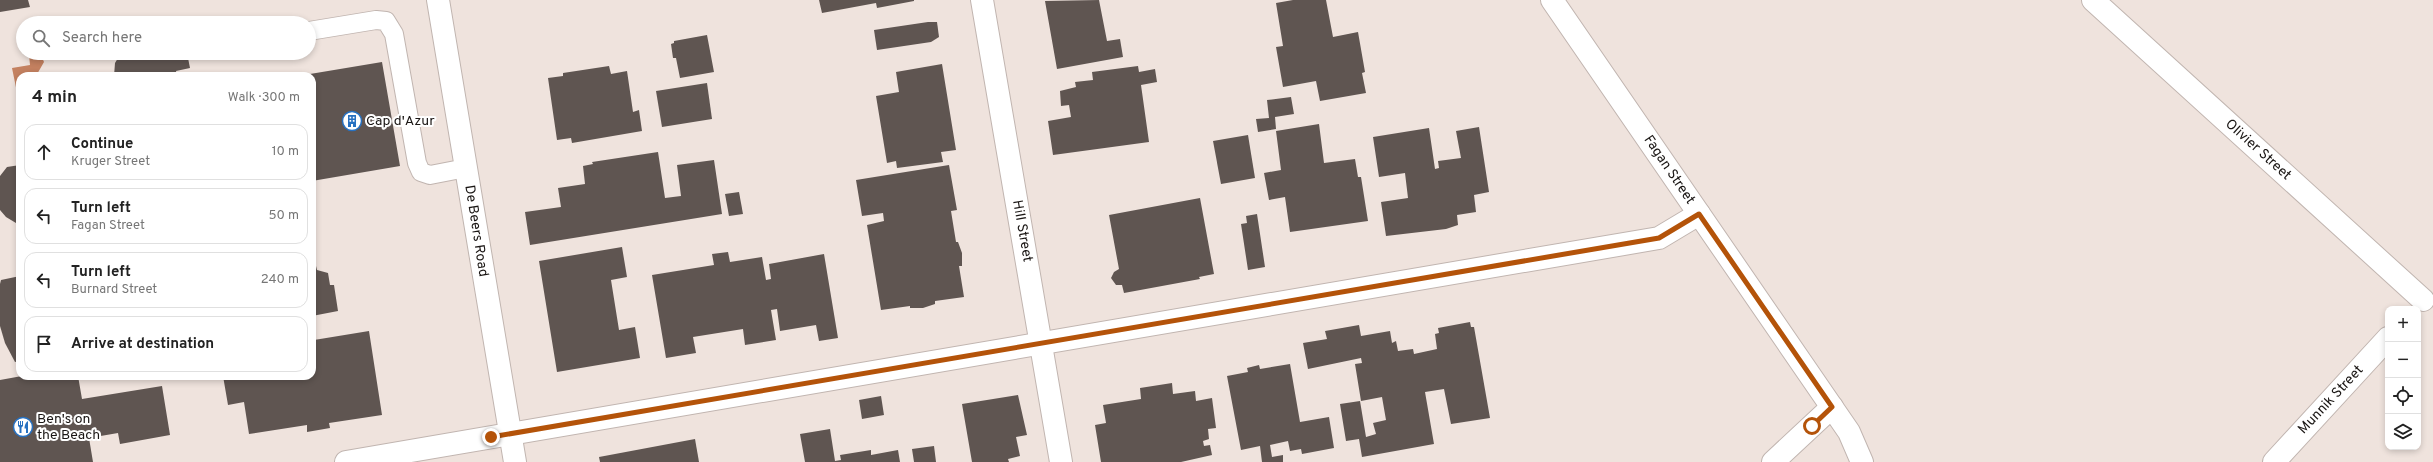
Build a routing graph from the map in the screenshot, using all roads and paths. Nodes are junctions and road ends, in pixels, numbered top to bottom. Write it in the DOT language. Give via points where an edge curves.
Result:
graph roads {
  1 [pos="438,0"];
  2 [pos="982,0"];
  3 [pos="1552,0"];
  4 [pos="2093,0"];
  5 [pos="316,30"];
  6 [pos="466,168"];
  7 [pos="1699,214"];
  8 [pos="2423,300"];
  9 [pos="2385,341"];
  10 [pos="1041,343"];
  11 [pos="1832,407"];
  12 [pos="510,434"];
  13 [pos="346,462"];
  14 [pos="515,462"];
  15 [pos="1061,462"];
  16 [pos="1774,462"];
  17 [pos="1862,462"];
  18 [pos="2274,462"];
  1 -- 6 [label="street, De Beers Road"];
  2 -- 10 [label="street, Hill Street"];
  3 -- 7 [label="street, Fagan Street"];
  4 -- 8 [label="street, Olivier Street"];
  5 -- 6 [label="lane" via="376,20 386,21 394,34 417,163 421,172 430,175"];
  6 -- 12 [label="street, De Beers Road"];
  7 -- 10 [label="street" via="1659,238"];
  7 -- 11 [label="street, Fagan Street"];
  9 -- 18 [label="street, Munnik Street"];
  10 -- 12 [label="street"];
  10 -- 15 [label="street, Hill Street"];
  11 -- 16 [label="street"];
  11 -- 17 [label="street, Fagan Street" via="1849,432"];
  12 -- 13 [label="street"];
  12 -- 14 [label="street, De Beers Road"];
}
